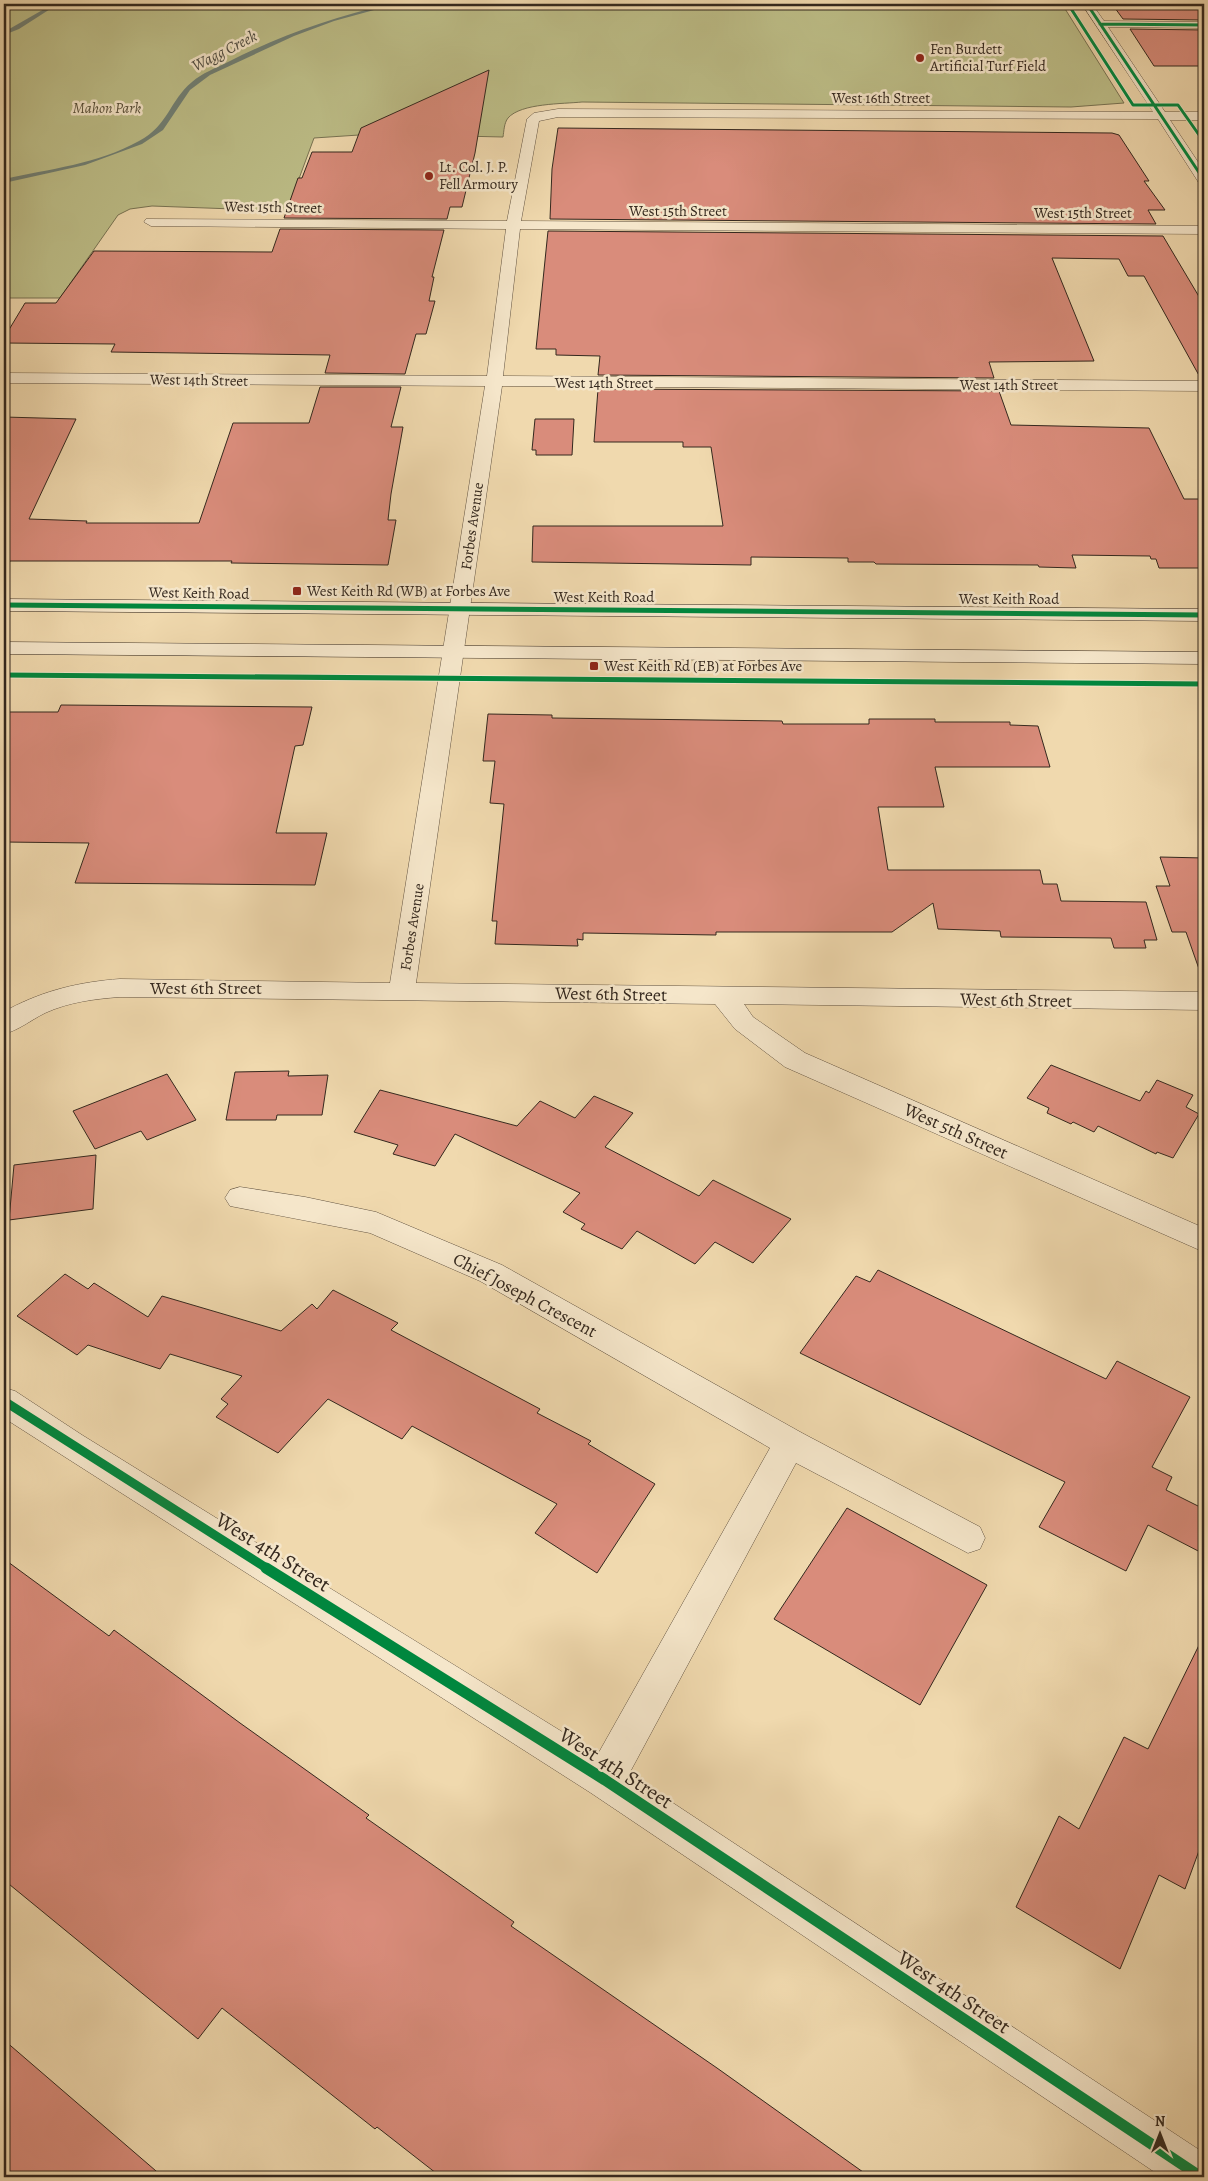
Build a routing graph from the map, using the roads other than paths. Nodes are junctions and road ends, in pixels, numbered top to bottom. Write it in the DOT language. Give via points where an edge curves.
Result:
graph roads {
  1 [pos="1087,4"];
  2 [pos="1100,24"];
  3 [pos="1204,25"];
  4 [pos="558,113"];
  5 [pos="1162,116"];
  6 [pos="1204,116"];
  7 [pos="1204,180"];
  8 [pos="151,222"];
  9 [pos="514,226"];
  10 [pos="1204,230"];
  11 [pos="4,378"];
  12 [pos="494,382"];
  13 [pos="1204,386"];
  14 [pos="4,605"];
  15 [pos="460,609"];
  16 [pos="1204,615"];
  17 [pos="4,648"];
  18 [pos="453,652"];
  19 [pos="1204,658"];
  20 [pos="402,990"];
  21 [pos="724,996"];
  22 [pos="1204,1001"];
  23 [pos="13,1019"];
  24 [pos="240,1198"];
  25 [pos="1204,1241"];
  26 [pos="4,1401"];
  27 [pos="790,1443"];
  28 [pos="968,1538"];
  29 [pos="605,1780"];
  30 [pos="1201,2177"];
  1 -- 2 [label="street"];
  2 -- 3 [label="street"];
  2 -- 5 [label="street"];
  4 -- 5 [label="street, West 16th Street"];
  4 -- 9 [label="street, Forbes Avenue" via="538,116 531,121"];
  5 -- 6 [label="street, West 16th Street"];
  5 -- 7 [label="street"];
  8 -- 9 [label="street, West 15th Street"];
  9 -- 10 [label="street, West 15th Street"];
  9 -- 12 [label="street, Forbes Avenue"];
  11 -- 12 [label="street, West 14th Street"];
  12 -- 13 [label="street, West 14th Street"];
  12 -- 15 [label="street, Forbes Avenue"];
  14 -- 15 [label="street, West Keith Road"];
  15 -- 16 [label="street, West Keith Road"];
  15 -- 18 [label="street, Forbes Avenue"];
  17 -- 18 [label="street"];
  18 -- 19 [label="street"];
  18 -- 20 [label="street, Forbes Avenue"];
  20 -- 21 [label="street, West 6th Street"];
  20 -- 23 [label="street, West 6th Street" via="100,989 71,992"];
  21 -- 22 [label="street, West 6th Street"];
  21 -- 25 [label="street, West 5th Street" via="744,1023 795,1060"];
  24 -- 27 [label="street, Chief Joseph Crescent" via="376,1223 491,1273"];
  26 -- 29 [label="street, West 4th Street"];
  27 -- 28 [label="street, Chief Joseph Crescent"];
  27 -- 29 [label="street"];
  29 -- 30 [label="street, West 4th Street"];
}
